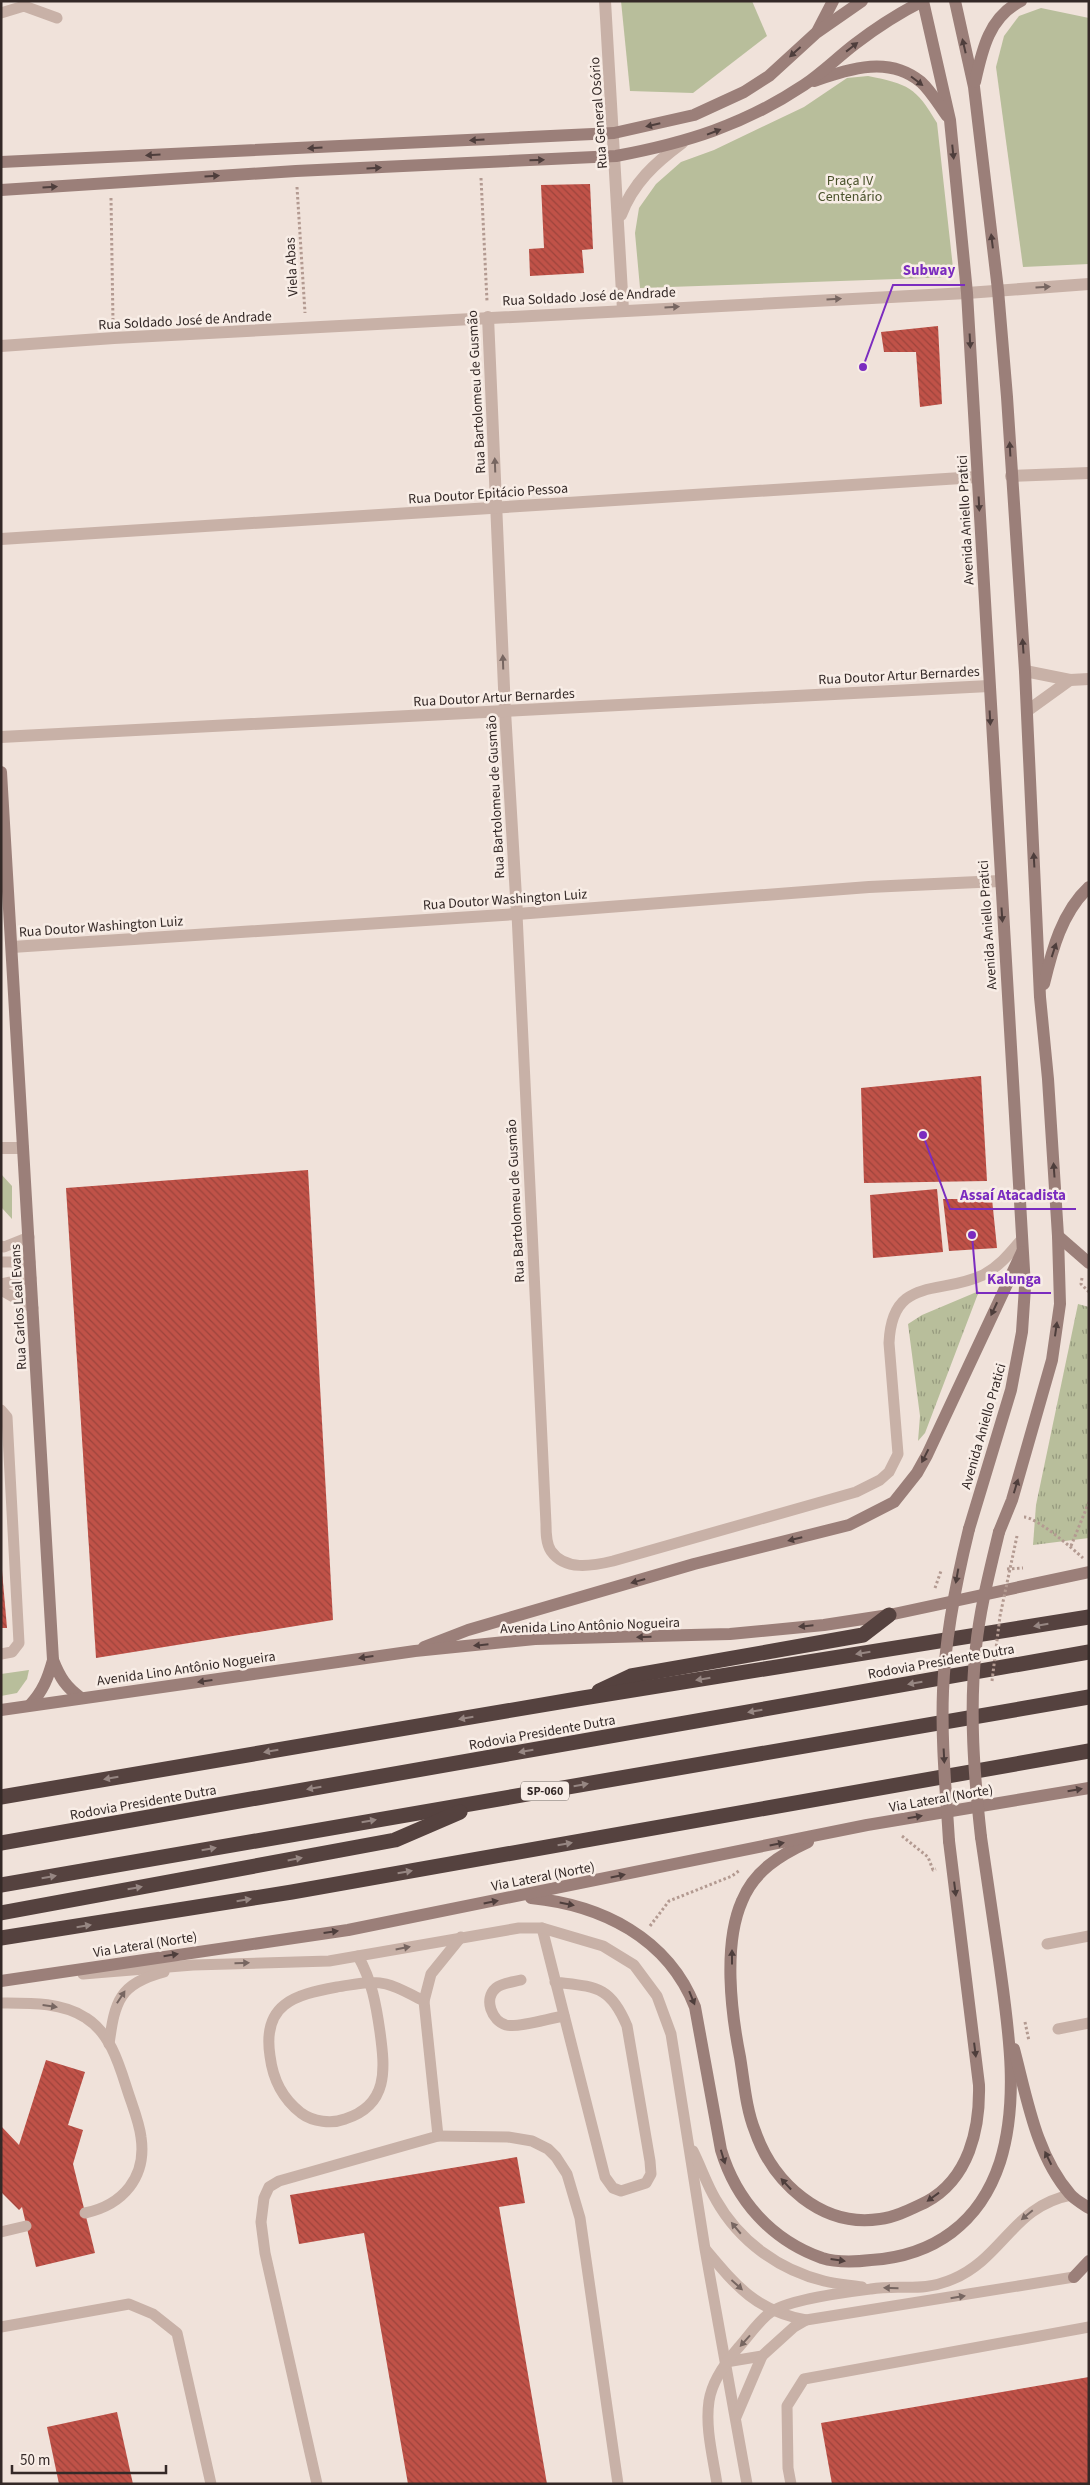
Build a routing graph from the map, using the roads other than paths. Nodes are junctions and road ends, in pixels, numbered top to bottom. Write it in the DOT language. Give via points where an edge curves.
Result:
graph roads {
  1 [pos="605,1"];
  2 [pos="833,1"];
  3 [pos="862,1"];
  4 [pos="923,1"];
  5 [pos="955,1"];
  6 [pos="1021,1"];
  7 [pos="22,4"];
  8 [pos="1,13"];
  9 [pos="57,18"];
  10 [pos="816,33"];
  11 [pos="805,84"];
  12 [pos="974,87"];
  13 [pos="950,120"];
  14 [pos="614,133"];
  15 [pos="682,143"];
  16 [pos="616,156"];
  17 [pos="1,162"];
  18 [pos="1,190"];
  19 [pos="618,222"];
  20 [pos="1089,284"];
  21 [pos="998,290"];
  22 [pos="967,293"];
  23 [pos="623,310"];
  24 [pos="488,317"];
  25 [pos="1,346"];
  26 [pos="1089,473"];
  27 [pos="1011,476"];
  28 [pos="978,477"];
  29 [pos="496,508"];
  30 [pos="1,540"];
  31 [pos="1025,671"];
  32 [pos="1089,679"];
  33 [pos="1070,680"];
  34 [pos="989,686"];
  35 [pos="505,711"];
  36 [pos="1027,711"];
  37 [pos="1,737"];
  38 [pos="1,772"];
  39 [pos="1000,881"];
  40 [pos="1089,887"];
  41 [pos="517,914"];
  42 [pos="12,947"];
  43 [pos="1040,996"];
  44 [pos="1,1148"];
  45 [pos="23,1148"];
  46 [pos="1058,1236"];
  47 [pos="29,1237"];
  48 [pos="1023,1244"];
  49 [pos="1,1246"];
  50 [pos="1,1262"];
  51 [pos="30,1262"];
  52 [pos="1089,1263"];
  53 [pos="31,1278"];
  54 [pos="1,1284"];
  55 [pos="1,1290"];
  56 [pos="33,1308"];
  57 [pos="1,1410"];
  58 [pos="1089,1572"];
  59 [pos="889,1615"];
  60 [pos="1089,1616"];
  61 [pos="415,1651"];
  62 [pos="1089,1652"];
  63 [pos="1,1654"];
  64 [pos="53,1660"];
  65 [pos="81,1698"];
  66 [pos="583,1698"];
  67 [pos="1089,1698"];
  68 [pos="30,1705"];
  69 [pos="1,1710"];
  70 [pos="1089,1751"];
  71 [pos="1089,1788"];
  72 [pos="1,1797"];
  73 [pos="482,1802"];
  74 [pos="867,1825"];
  75 [pos="1,1843"];
  76 [pos="1,1885"];
  77 [pos="519,1897"];
  78 [pos="1,1913"];
  79 [pos="542,1928"];
  80 [pos="1089,1936"];
  81 [pos="460,1937"];
  82 [pos="1,1938"];
  83 [pos="1047,1944"];
  84 [pos="358,1956"];
  85 [pos="193,1964"];
  86 [pos="521,1980"];
  87 [pos="1,1981"];
  88 [pos="371,1982"];
  89 [pos="555,1982"];
  90 [pos="424,2001"];
  91 [pos="1,2003"];
  92 [pos="564,2016"];
  93 [pos="1089,2023"];
  94 [pos="1008,2028"];
  95 [pos="1058,2028"];
  96 [pos="109,2044"];
  97 [pos="438,2136"];
  98 [pos="686,2136"];
  99 [pos="1070,2195"];
  100 [pos="1089,2208"];
  101 [pos="85,2213"];
  102 [pos="26,2226"];
  103 [pos="1,2232"];
  104 [pos="705,2249"];
  105 [pos="1089,2261"];
  106 [pos="1089,2274"];
  107 [pos="1074,2277"];
  108 [pos="873,2288"];
  109 [pos="772,2311"];
  110 [pos="806,2320"];
  111 [pos="1,2327"];
  112 [pos="1089,2327"];
  113 [pos="762,2356"];
  114 [pos="726,2362"];
  115 [pos="736,2419"];
  116 [pos="211,2484"];
  117 [pos="317,2484"];
  118 [pos="618,2484"];
  119 [pos="717,2484"];
  120 [pos="748,2484"];
  121 [pos="792,2484"];
  1 -- 14 [label="street, Rua General Osório"];
  2 -- 10 [label="main road"];
  3 -- 10 [label="main road"];
  11 -- 4 [label="main road, one-way" via="887,21"];
  4 -- 13 [label="main road, Avenida Aniello Pratici"];
  12 -- 5 [label="main road, one-way"];
  6 -- 12 [label="main road" via="1008,8 988,36"];
  7 -- 8 [label="lane"];
  7 -- 9 [label="lane"];
  10 -- 14 [label="main road, one-way" via="769,76 719,105 694,115"];
  11 -- 13 [label="main road, one-way" via="863,67 892,67 921,82"];
  15 -- 11 [label="main road, one-way" via="740,122"];
  21 -- 12 [label="main road, one-way"];
  13 -- 22 [label="main road, Avenida Aniello Pratici, one-way"];
  14 -- 16 [label="street, Rua General Osório"];
  14 -- 17 [label="main road, one-way"];
  15 -- 16 [label="main road"];
  15 -- 19 [label="street, Rua General Osório" via="644,175 626,200"];
  18 -- 16 [label="main road, one-way"];
  16 -- 19 [label="street, Rua General Osório"];
  19 -- 23 [label="street, Rua General Osório"];
  21 -- 20 [label="street, Rua Soldado José de Andrade, one-way"];
  21 -- 22 [label="street, Rua Soldado José de Andrade"];
  27 -- 21 [label="main road, one-way"];
  23 -- 22 [label="street, Rua Soldado José de Andrade, one-way"];
  22 -- 28 [label="main road, Avenida Aniello Pratici, one-way"];
  23 -- 24 [label="street, Rua Soldado José de Andrade"];
  24 -- 25 [label="street, Rua Soldado José de Andrade"];
  29 -- 24 [label="street, Rua Bartolomeu de Gusmão, one-way"];
  26 -- 27 [label="street"];
  31 -- 27 [label="main road, one-way"];
  28 -- 29 [label="street, Rua Doutor Epitácio Pessoa"];
  28 -- 34 [label="main road, Avenida Aniello Pratici, one-way"];
  29 -- 30 [label="street, Rua Doutor Epitácio Pessoa"];
  35 -- 29 [label="street, Rua Bartolomeu de Gusmão, one-way"];
  31 -- 33 [label="street"];
  31 -- 36 [label="main road"];
  32 -- 33 [label="street"];
  33 -- 36 [label="street"];
  34 -- 35 [label="street, Rua Doutor Artur Bernardes"];
  34 -- 39 [label="main road, Avenida Aniello Pratici, one-way"];
  35 -- 37 [label="street, Rua Doutor Artur Bernardes"];
  35 -- 41 [label="street, Rua Bartolomeu de Gusmão"];
  43 -- 36 [label="main road, one-way"];
  38 -- 42 [label="main road, Rua Carlos Leal Evans"];
  39 -- 41 [label="street, Rua Doutor Washington Luiz" via="869,887"];
  39 -- 48 [label="main road, Avenida Aniello Pratici, one-way"];
  43 -- 40 [label="main road, one-way" via="1063,923 1076,900"];
  41 -- 42 [label="street, Rua Doutor Washington Luiz"];
  41 -- 48 [label="lane, Rua Bartolomeu de Gusmão" via="546,1524 550,1550 557,1557 572,1565 613,1561 856,1492 880,1480 890,1472 898,1454 889,1343 895,1313 903,1300 913,1293 965,1281 993,1269"];
  42 -- 45 [label="main road, Rua Carlos Leal Evans"];
  46 -- 43 [label="main road, one-way"];
  44 -- 45 [label="street"];
  45 -- 47 [label="main road, Rua Carlos Leal Evans"];
  46 -- 52 [label="main road"];
  94 -- 46 [label="main road, one-way, bridge" via="981,1837 972,1732 974,1662 999,1532 1012,1500 1052,1360 1060,1304"];
  47 -- 49 [label="lane"];
  47 -- 51 [label="main road, Rua Carlos Leal Evans"];
  48 -- 61 [label="main road, one-way" via="927,1455 894,1502 849,1526 694,1564 468,1630"];
  48 -- 74 [label="main road, Avenida Aniello Pratici, one-way, bridge" via="1022,1332 1011,1390 957,1574 943,1691 949,1840 980,2111 970,2153 957,2174 930,2200 881,2220 840,2217 815,2208 779,2177 754,2131 733,2011 732,1949 736,1916 755,1877 776,1859 811,1841"];
  50 -- 51 [label="lane"];
  51 -- 53 [label="main road, Rua Carlos Leal Evans"];
  53 -- 54 [label="lane"];
  53 -- 56 [label="main road, Rua Carlos Leal Evans"];
  55 -- 56 [label="lane"];
  56 -- 64 [label="main road, Rua Carlos Leal Evans"];
  57 -- 63 [label="lane" via="7,1417 18,1644 12,1652"];
  58 -- 59 [label="main road, Avenida Lino Antônio Nogueira"];
  59 -- 61 [label="main road, Avenida Lino Antônio Nogueira, one-way" via="730,1634 535,1639"];
  59 -- 66 [label="highway" via="863,1635 631,1676"];
  60 -- 66 [label="highway, Rodovia Presidente Dutra, one-way"];
  61 -- 65 [label="main road, Avenida Lino Antônio Nogueira, one-way"];
  62 -- 75 [label="highway, Rodovia Presidente Dutra, one-way"];
  64 -- 65 [label="main road, Rua Carlos Leal Evans" via="61,1680"];
  64 -- 68 [label="main road, Rua Carlos Leal Evans" via="47,1682"];
  65 -- 68 [label="main road, Avenida Lino Antônio Nogueira"];
  66 -- 72 [label="highway, Rodovia Presidente Dutra, one-way"];
  73 -- 67 [label="highway, SP-060, one-way"];
  68 -- 69 [label="main road, Avenida Lino Antônio Nogueira"];
  82 -- 70 [label="highway, one-way" via="292,1892"];
  74 -- 71 [label="main road, Via Lateral (Norte), one-way"];
  76 -- 73 [label="highway, SP-060, one-way"];
  78 -- 73 [label="highway, one-way" via="395,1840"];
  77 -- 74 [label="main road, Via Lateral (Norte), one-way"];
  87 -- 77 [label="main road, Via Lateral (Norte), one-way" via="348,1930"];
  77 -- 94 [label="main road, one-way" via="598,1912 642,1936 674,1968 695,2007 721,2150 741,2198 770,2228 824,2258 848,2262 879,2260 918,2251 938,2243 977,2208 990,2189 1006,2140 1010,2114"];
  79 -- 81 [label="lane" via="519,1928"];
  79 -- 89 [label="lane"];
  79 -- 98 [label="lane" via="603,1946 634,1964 657,1996 671,2034"];
  80 -- 83 [label="lane"];
  84 -- 81 [label="lane, one-way"];
  81 -- 90 [label="lane" via="431,1974"];
  85 -- 84 [label="lane, one-way" via="304,1962"];
  84 -- 88 [label="lane"];
  85 -- 87 [label="lane"];
  96 -- 85 [label="lane, one-way" via="117,2003 127,1988 153,1975"];
  86 -- 92 [label="lane" via="498,1986 492,1992 492,2012 499,2022 511,2026"];
  88 -- 88 [label="lane" via="385,2066 378,2092 358,2114 342,2120 323,2122 304,2116 278,2090 268,2042 270,2024 290,1999 308,1992"];
  88 -- 90 [label="lane" via="398,1988"];
  89 -- 92 [label="lane"];
  89 -- 92 [label="lane" via="599,1989 619,2006 627,2026 650,2162 651,2174 646,2184 624,2192 617,2191 604,2177"];
  90 -- 97 [label="lane"];
  91 -- 96 [label="lane, one-way" via="44,2005 76,2013 97,2027"];
  93 -- 95 [label="lane"];
  99 -- 94 [label="main road, one-way" via="1049,2161 1033,2121"];
  96 -- 101 [label="lane" via="136,2118 142,2156 136,2178 126,2194 114,2203"];
  97 -- 117 [label="lane" via="279,2181 269,2187 264,2198 261,2222 266,2253"];
  97 -- 118 [label="lane" via="508,2137 532,2141 552,2153 567,2174 580,2218"];
  98 -- 104 [label="lane"];
  108 -- 98 [label="lane, one-way" via="824,2281 790,2269 760,2252 716,2201"];
  99 -- 100 [label="main road"];
  99 -- 108 [label="lane, one-way" via="1053,2199 1031,2211 980,2263 954,2279 921,2289"];
  102 -- 103 [label="lane"];
  104 -- 109 [label="lane, one-way" via="730,2279"];
  104 -- 114 [label="lane"];
  105 -- 107 [label="main road"];
  106 -- 107 [label="main road"];
  110 -- 107 [label="lane, one-way"];
  108 -- 109 [label="lane" via="807,2300"];
  109 -- 110 [label="lane"];
  109 -- 114 [label="lane, one-way"];
  110 -- 113 [label="lane"];
  111 -- 116 [label="lane" via="129,2304 153,2314 177,2333"];
  112 -- 121 [label="lane" via="804,2379 787,2406 788,2468"];
  113 -- 114 [label="lane"];
  113 -- 115 [label="lane"];
  114 -- 115 [label="lane"];
  114 -- 119 [label="lane" via="709,2400 708,2422"];
  115 -- 120 [label="lane"];
}
